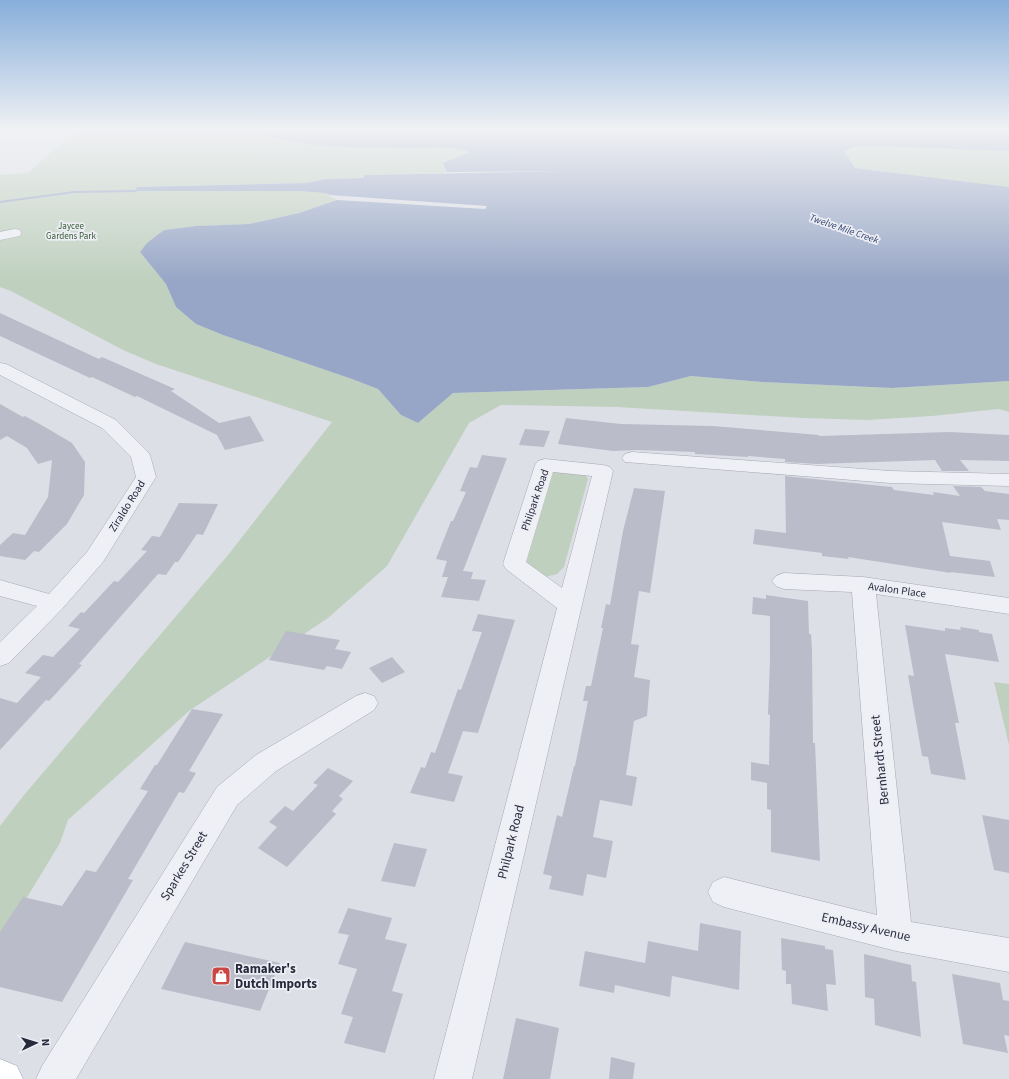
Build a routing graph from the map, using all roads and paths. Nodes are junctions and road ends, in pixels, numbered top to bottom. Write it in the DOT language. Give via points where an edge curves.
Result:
graph roads {
  1 [pos="15,233"];
  2 [pos="0,236"];
  3 [pos="0,368"];
  4 [pos="632,458"];
  5 [pos="1009,480"];
  6 [pos="784,581"];
  7 [pos="863,585"];
  8 [pos="0,588"];
  9 [pos="54,603"];
  10 [pos="570,606"];
  11 [pos="1009,606"];
  12 [pos="0,657"];
  13 [pos="365,704"];
  14 [pos="724,892"];
  15 [pos="896,935"];
  16 [pos="1009,956"];
  17 [pos="0,1078"];
  18 [pos="4,1079"];
  19 [pos="55,1079"];
  20 [pos="452,1079"];
  1 -- 2 [label="street"];
  3 -- 9 [label="street, Ziraldo Road" via="109,424 140,455 146,477 95,557"];
  4 -- 5 [label="street" via="890,477"];
  6 -- 7 [label="street, Avalon Place"];
  7 -- 11 [label="street, Avalon Place"];
  7 -- 15 [label="street, Bernhardt Street"];
  8 -- 9 [label="street"];
  9 -- 12 [label="street, Ziraldo Road"];
  10 -- 10 [label="street, Philpark Road" via="603,471 545,465 514,564"];
  10 -- 20 [label="street, Philpark Road"];
  13 -- 19 [label="street, Sparkes Street" via="266,763 227,796"];
  14 -- 15 [label="street, Embassy Avenue"];
  15 -- 16 [label="street, Embassy Avenue"];
  17 -- 18 [label="main road"];
}
